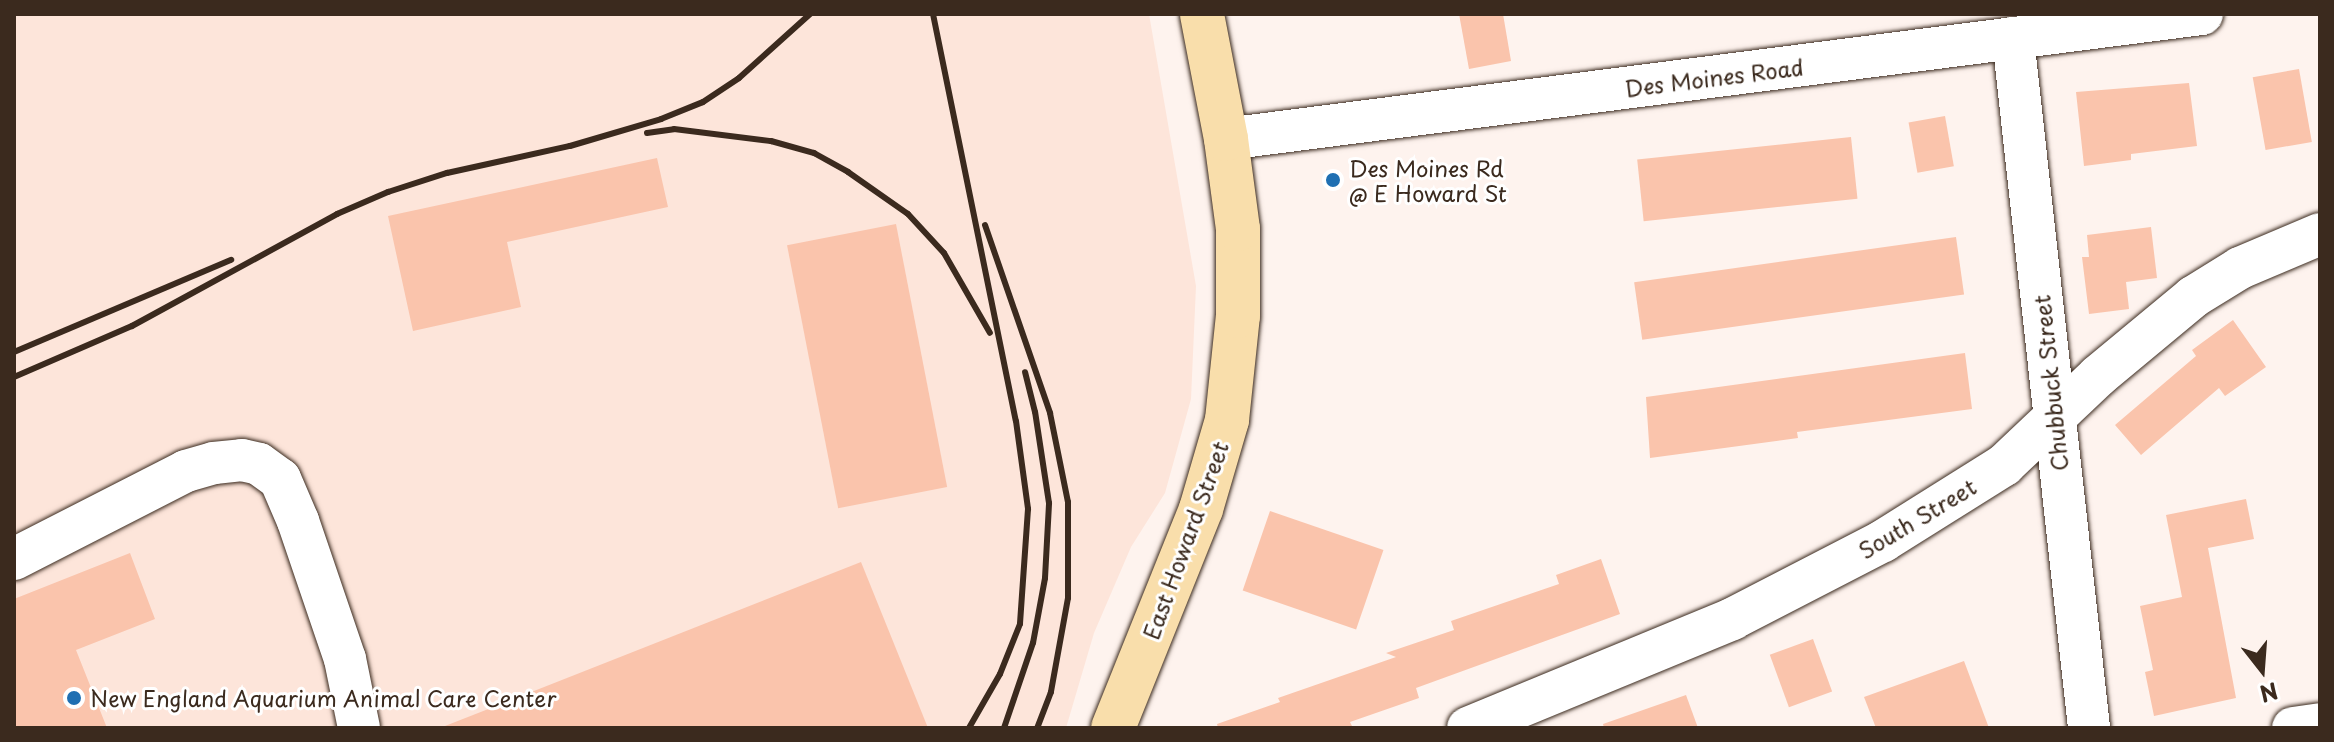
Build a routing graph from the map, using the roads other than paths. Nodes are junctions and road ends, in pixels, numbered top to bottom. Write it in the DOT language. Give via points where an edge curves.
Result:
graph roads {
  1 [pos="1202,14"];
  2 [pos="2202,14"];
  3 [pos="2013,38"];
  4 [pos="1226,139"];
  5 [pos="2320,234"];
  6 [pos="2053,422"];
  7 [pos="14,559"];
  8 [pos="2320,724"];
  9 [pos="359,728"];
  10 [pos="1113,728"];
  11 [pos="1468,728"];
  12 [pos="2089,728"];
  13 [pos="2293,728"];
  1 -- 4 [label="main road, East Howard Street"];
  2 -- 3 [label="street, Des Moines Road"];
  3 -- 4 [label="street, Des Moines Road"];
  3 -- 6 [label="street, Chubbuck Street"];
  4 -- 10 [label="main road, East Howard Street" via="1238,229 1238,316 1227,420 1201,509"];
  5 -- 6 [label="street, South Street" via="2240,268 2193,297 2098,376"];
  6 -- 11 [label="street, South Street" via="2004,465 1802,585"];
  6 -- 12 [label="street, Chubbuck Street"];
  7 -- 9 [label="street" via="186,471 242,460 259,464 280,479 298,521 345,659"];
  8 -- 13 [label="street"];
}
